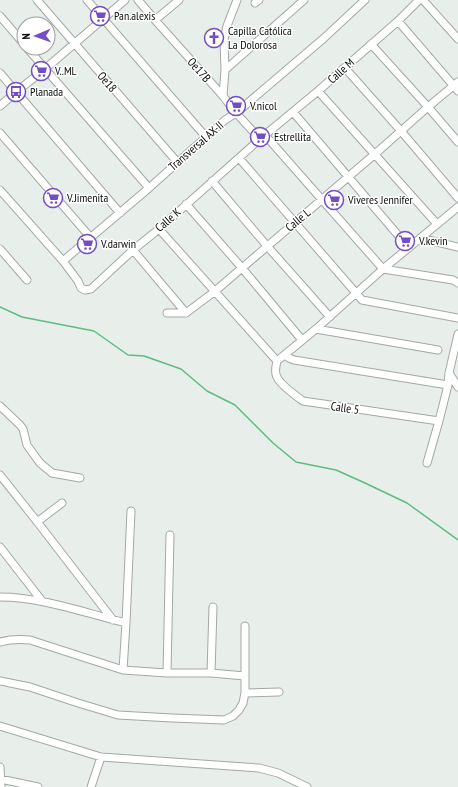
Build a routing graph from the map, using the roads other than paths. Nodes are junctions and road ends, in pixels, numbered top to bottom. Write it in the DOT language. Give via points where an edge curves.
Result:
graph roads {
  1 [pos="37,0"];
  2 [pos="87,0"];
  3 [pos="125,0"];
  4 [pos="138,0"];
  5 [pos="179,0"];
  6 [pos="237,0"];
  7 [pos="304,0"];
  8 [pos="365,0"];
  9 [pos="419,0"];
  10 [pos="423,0"];
  11 [pos="0,16"];
  12 [pos="104,19"];
  13 [pos="155,20"];
  14 [pos="398,21"];
  15 [pos="16,35"];
  16 [pos="458,39"];
  17 [pos="74,44"];
  18 [pos="371,44"];
  19 [pos="34,56"];
  20 [pos="345,68"];
  21 [pos="45,69"];
  22 [pos="225,70"];
  23 [pos="0,74"];
  24 [pos="456,86"];
  25 [pos="318,91"];
  26 [pos="16,92"];
  27 [pos="223,96"];
  28 [pos="0,106"];
  29 [pos="428,107"];
  30 [pos="293,112"];
  31 [pos="236,113"];
  32 [pos="401,131"];
  33 [pos="0,133"];
  34 [pos="206,137"];
  35 [pos="262,137"];
  36 [pos="458,142"];
  37 [pos="375,154"];
  38 [pos="239,158"];
  39 [pos="178,163"];
  40 [pos="348,177"];
  41 [pos="212,181"];
  42 [pos="149,188"];
  43 [pos="0,190"];
  44 [pos="458,198"];
  45 [pos="322,200"];
  46 [pos="186,204"];
  47 [pos="457,209"];
  48 [pos="120,213"];
  49 [pos="294,222"];
  50 [pos="436,224"];
  51 [pos="159,229"];
  52 [pos="91,238"];
  53 [pos="420,238"];
  54 [pos="268,246"];
  55 [pos="458,247"];
  56 [pos="409,248"];
  57 [pos="0,249"];
  58 [pos="133,250"];
  59 [pos="63,262"];
  60 [pos="242,268"];
  61 [pos="383,269"];
  62 [pos="27,280"];
  63 [pos="458,283"];
  64 [pos="214,292"];
  65 [pos="356,294"];
  66 [pos="167,313"];
  67 [pos="186,313"];
  68 [pos="330,317"];
  69 [pos="458,318"];
  70 [pos="316,329"];
  71 [pos="458,334"];
  72 [pos="302,340"];
  73 [pos="438,350"];
  74 [pos="285,354"];
  75 [pos="277,361"];
  76 [pos="449,373"];
  77 [pos="448,385"];
  78 [pos="458,387"];
  79 [pos="0,406"];
  80 [pos="439,421"];
  81 [pos="427,463"];
  82 [pos="0,475"];
  83 [pos="80,478"];
  84 [pos="62,503"];
  85 [pos="131,510"];
  86 [pos="37,522"];
  87 [pos="170,535"];
  88 [pos="0,547"];
  89 [pos="0,597"];
  90 [pos="42,601"];
  91 [pos="213,607"];
  92 [pos="113,620"];
  93 [pos="126,623"];
  94 [pos="245,626"];
  95 [pos="0,642"];
  96 [pos="123,670"];
  97 [pos="167,673"];
  98 [pos="211,673"];
  99 [pos="245,676"];
  100 [pos="0,680"];
  101 [pos="279,692"];
  102 [pos="244,693"];
  103 [pos="0,726"];
  104 [pos="101,757"];
  105 [pos="0,767"];
  106 [pos="0,779"];
  107 [pos="1,787"];
  108 [pos="38,787"];
  109 [pos="91,787"];
  110 [pos="306,787"];
  1 -- 17 [label="street, Oe18"];
  2 -- 12 [label="street"];
  3 -- 12 [label="street"];
  4 -- 13 [label="street, Oe17B"];
  5 -- 13 [label="street"];
  6 -- 22 [label="street" via="224,40"];
  7 -- 22 [label="street"];
  8 -- 31 [label="street, Transversal AX-II"];
  9 -- 14 [label="street, Calle M"];
  10 -- 16 [label="street"];
  11 -- 15 [label="street"];
  12 -- 17 [label="street"];
  12 -- 34 [label="street"];
  13 -- 27 [label="street, Oe17B"];
  14 -- 18 [label="street, Calle M"];
  14 -- 24 [label="street"];
  17 -- 21 [label="street"];
  17 -- 39 [label="street, Oe18"];
  18 -- 20 [label="street, Calle M"];
  18 -- 29 [label="street"];
  19 -- 21 [label="street"];
  20 -- 25 [label="street, Calle M"];
  20 -- 32 [label="street"];
  21 -- 26 [label="street"];
  21 -- 42 [label="street"];
  22 -- 27 [label="street"];
  23 -- 26 [label="street"];
  24 -- 29 [label="street, Calle L"];
  25 -- 30 [label="street, Calle M"];
  25 -- 37 [label="street"];
  26 -- 28 [label="street"];
  26 -- 48 [label="street"];
  27 -- 31 [label="street, Oe17B"];
  29 -- 32 [label="street, Calle L"];
  29 -- 36 [label="street"];
  30 -- 35 [label="street, Calle M"];
  30 -- 40 [label="street"];
  31 -- 34 [label="street, Transversal AX-II"];
  31 -- 35 [label="street, Oe17B"];
  32 -- 37 [label="street, Calle L"];
  32 -- 44 [label="street"];
  33 -- 52 [label="street"];
  34 -- 39 [label="street, Transversal AX-II"];
  35 -- 38 [label="street, Calle K"];
  35 -- 45 [label="street, Oe17B"];
  37 -- 40 [label="street, Calle L"];
  37 -- 50 [label="street"];
  38 -- 41 [label="street, Calle K"];
  38 -- 49 [label="street"];
  39 -- 42 [label="street, Transversal AX-II"];
  40 -- 45 [label="street, Calle L"];
  40 -- 56 [label="street"];
  41 -- 46 [label="street, Calle K"];
  41 -- 54 [label="street"];
  42 -- 48 [label="street, Transversal AX-II"];
  43 -- 59 [label="street"];
  45 -- 49 [label="street, Calle L"];
  45 -- 61 [label="street, Oe17B"];
  46 -- 51 [label="street, Calle K"];
  46 -- 60 [label="street"];
  47 -- 50 [label="street"];
  48 -- 52 [label="street, Transversal AX-II"];
  49 -- 54 [label="street, Calle L"];
  49 -- 65 [label="street"];
  50 -- 53 [label="street"];
  51 -- 58 [label="street, Calle K"];
  51 -- 64 [label="street"];
  52 -- 59 [label="street, Transversal AX-II"];
  53 -- 55 [label="street"];
  53 -- 56 [label="street"];
  54 -- 60 [label="street, Calle L"];
  54 -- 68 [label="street"];
  56 -- 61 [label="street"];
  57 -- 62 [label="street"];
  58 -- 59 [label="street, Calle K" via="88,290 83,290"];
  58 -- 67 [label="street"];
  60 -- 64 [label="street, Calle L"];
  60 -- 72 [label="street"];
  61 -- 63 [label="street" via="453,280"];
  61 -- 65 [label="street"];
  64 -- 67 [label="street, Calle L"];
  64 -- 75 [label="street"];
  65 -- 68 [label="street"];
  65 -- 69 [label="street" via="362,300"];
  66 -- 67 [label="street"];
  68 -- 70 [label="street"];
  70 -- 72 [label="street"];
  70 -- 73 [label="street"];
  71 -- 76 [label="street"];
  72 -- 74 [label="street"];
  74 -- 75 [label="street"];
  74 -- 77 [label="street" via="294,360"];
  75 -- 80 [label="street, Calle 5" via="277,378 302,401"];
  76 -- 77 [label="street"];
  76 -- 78 [label="street"];
  77 -- 80 [label="street"];
  79 -- 83 [label="street" via="20,424 28,445 40,463 52,473"];
  80 -- 81 [label="street"];
  82 -- 86 [label="street"];
  84 -- 86 [label="street"];
  85 -- 93 [label="street"];
  86 -- 92 [label="street"];
  87 -- 97 [label="street"];
  88 -- 90 [label="street"];
  89 -- 90 [label="street"];
  90 -- 92 [label="street"];
  91 -- 98 [label="street"];
  92 -- 93 [label="street"];
  93 -- 96 [label="street"];
  94 -- 99 [label="street"];
  95 -- 96 [label="street" via="10,639 30,640"];
  96 -- 97 [label="street"];
  97 -- 98 [label="street"];
  98 -- 99 [label="street"];
  99 -- 102 [label="street"];
  100 -- 102 [label="street" via="118,715 172,718 224,720 239,710"];
  101 -- 102 [label="street"];
  103 -- 104 [label="street"];
  104 -- 109 [label="street"];
  104 -- 110 [label="street" via="259,768 278,773"];
  105 -- 106 [label="street"];
  106 -- 107 [label="street"];
  106 -- 108 [label="street"];
}
